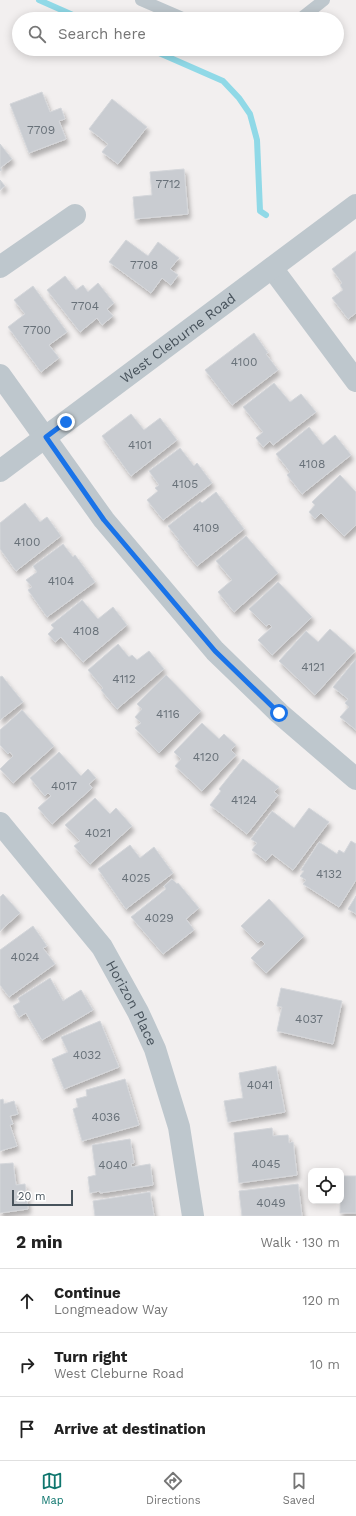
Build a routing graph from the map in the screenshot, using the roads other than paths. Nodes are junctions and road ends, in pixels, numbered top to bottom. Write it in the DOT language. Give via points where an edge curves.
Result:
graph roads {
  1 [pos="141,0"];
  2 [pos="324,0"];
  3 [pos="169,12"];
  4 [pos="309,12"];
  5 [pos="356,205"];
  6 [pos="75,215"];
  7 [pos="0,267"];
  8 [pos="272,268"];
  9 [pos="0,375"];
  10 [pos="356,381"];
  11 [pos="46,437"];
  12 [pos="0,471"];
  13 [pos="356,778"];
  14 [pos="0,823"];
  15 [pos="193,1216"];
  1 -- 3 [label="lane"];
  2 -- 4 [label="lane"];
  5 -- 8 [label="street, West Cleburne Road"];
  6 -- 7 [label="street"];
  8 -- 10 [label="street"];
  8 -- 11 [label="street, West Cleburne Road"];
  9 -- 11 [label="street"];
  11 -- 12 [label="street, West Cleburne Road"];
  11 -- 13 [label="street" via="104,520 215,651 279,713"];
  14 -- 15 [label="street, Horizon Place" via="102,947 138,1012 155,1049 179,1127"];
}
